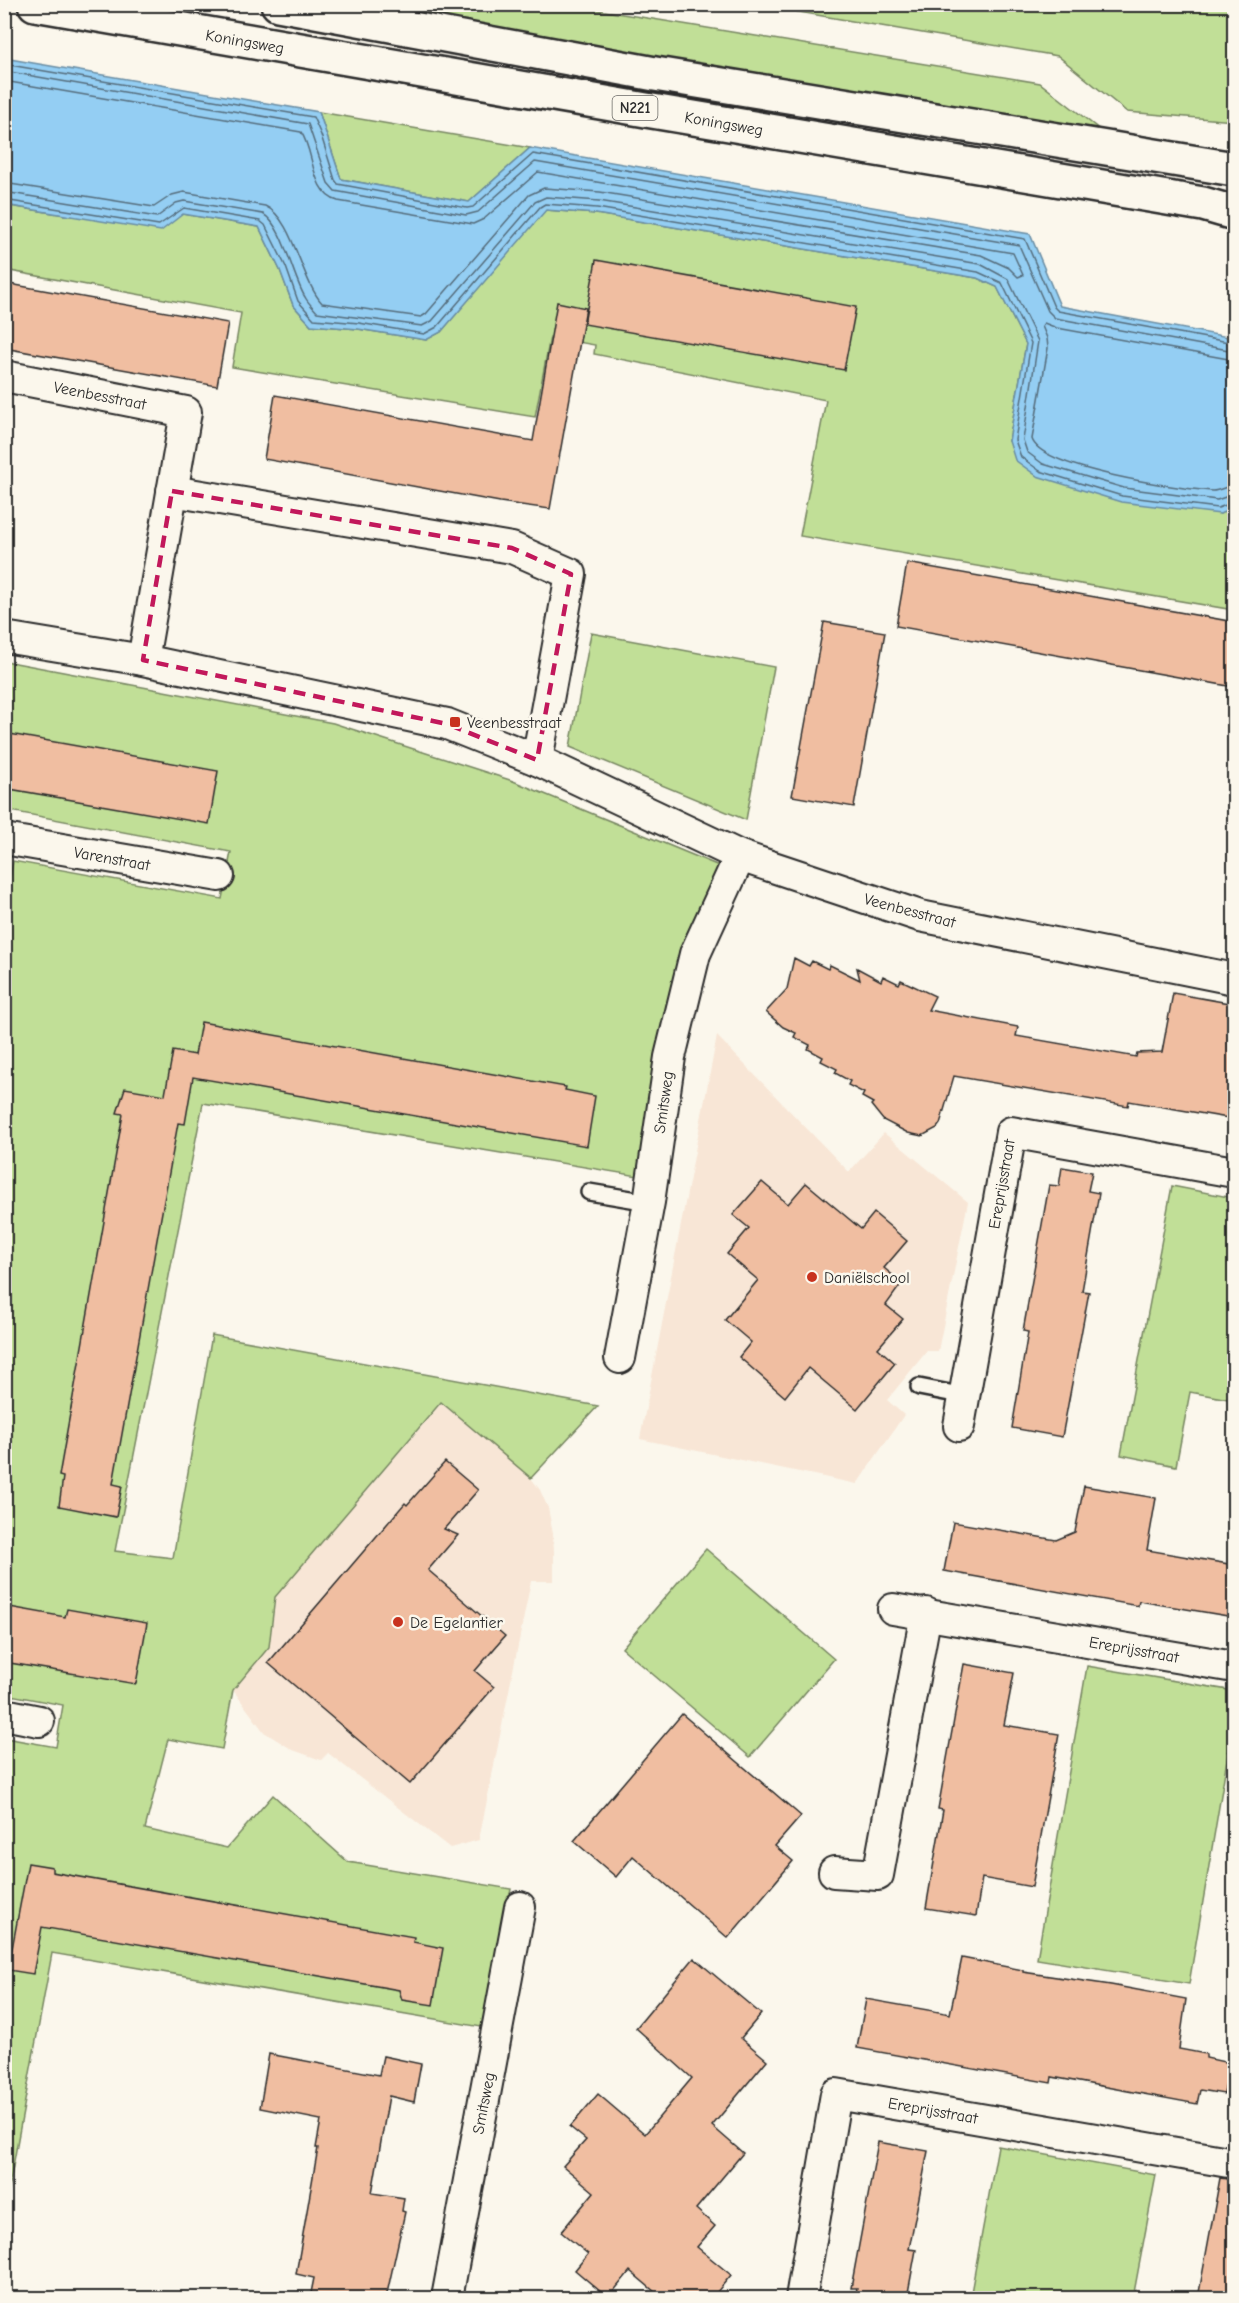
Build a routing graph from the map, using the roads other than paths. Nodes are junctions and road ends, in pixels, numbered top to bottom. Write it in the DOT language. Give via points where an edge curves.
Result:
graph roads {
  1 [pos="36,4"];
  2 [pos="278,4"];
  3 [pos="1234,169"];
  4 [pos="1234,213"];
  5 [pos="4,376"];
  6 [pos="172,491"];
  7 [pos="4,637"];
  8 [pos="143,660"];
  9 [pos="537,760"];
  10 [pos="4,839"];
  11 [pos="740,856"];
  12 [pos="219,876"];
  13 [pos="1234,979"];
  14 [pos="1234,1172"];
  15 [pos="589,1192"];
  16 [pos="649,1202"];
  17 [pos="620,1358"];
  18 [pos="919,1387"];
  19 [pos="965,1396"];
  20 [pos="959,1426"];
  21 [pos="893,1610"];
  22 [pos="926,1614"];
  23 [pos="1234,1667"];
  24 [pos="4,1714"];
  25 [pos="39,1721"];
  26 [pos="834,1872"];
  27 [pos="520,1907"];
  28 [pos="1234,2163"];
  29 [pos="447,2298"];
  30 [pos="801,2298"];
  1 -- 4 [label="main road, Koningsweg / N221" via="1203,204"];
  2 -- 3 [label="main road, N221" via="655,74"];
  5 -- 6 [label="street, Veenbesstraat" via="186,412"];
  6 -- 8 [label="street, Veenbesstraat"];
  6 -- 9 [label="street" via="512,548 571,574"];
  7 -- 8 [label="street, Veenbesstraat"];
  8 -- 9 [label="street, Veenbesstraat" via="447,724"];
  9 -- 11 [label="street, Veenbesstraat"];
  10 -- 12 [label="street, Varenstraat"];
  11 -- 13 [label="street, Veenbesstraat" via="920,916"];
  11 -- 16 [label="street, Smitsweg" via="695,954 670,1057"];
  14 -- 19 [label="street, Ereprijsstraat" via="1011,1132"];
  15 -- 16 [label="lane"];
  16 -- 17 [label="street, Smitsweg"];
  18 -- 19 [label="lane"];
  19 -- 20 [label="street, Ereprijsstraat"];
  21 -- 22 [label="street, Ereprijsstraat"];
  22 -- 23 [label="street, Ereprijsstraat"];
  22 -- 26 [label="street" via="878,1875"];
  24 -- 25 [label="street"];
  27 -- 29 [label="street, Smitsweg"];
  28 -- 30 [label="street, Ereprijsstraat" via="836,2094"];
}
